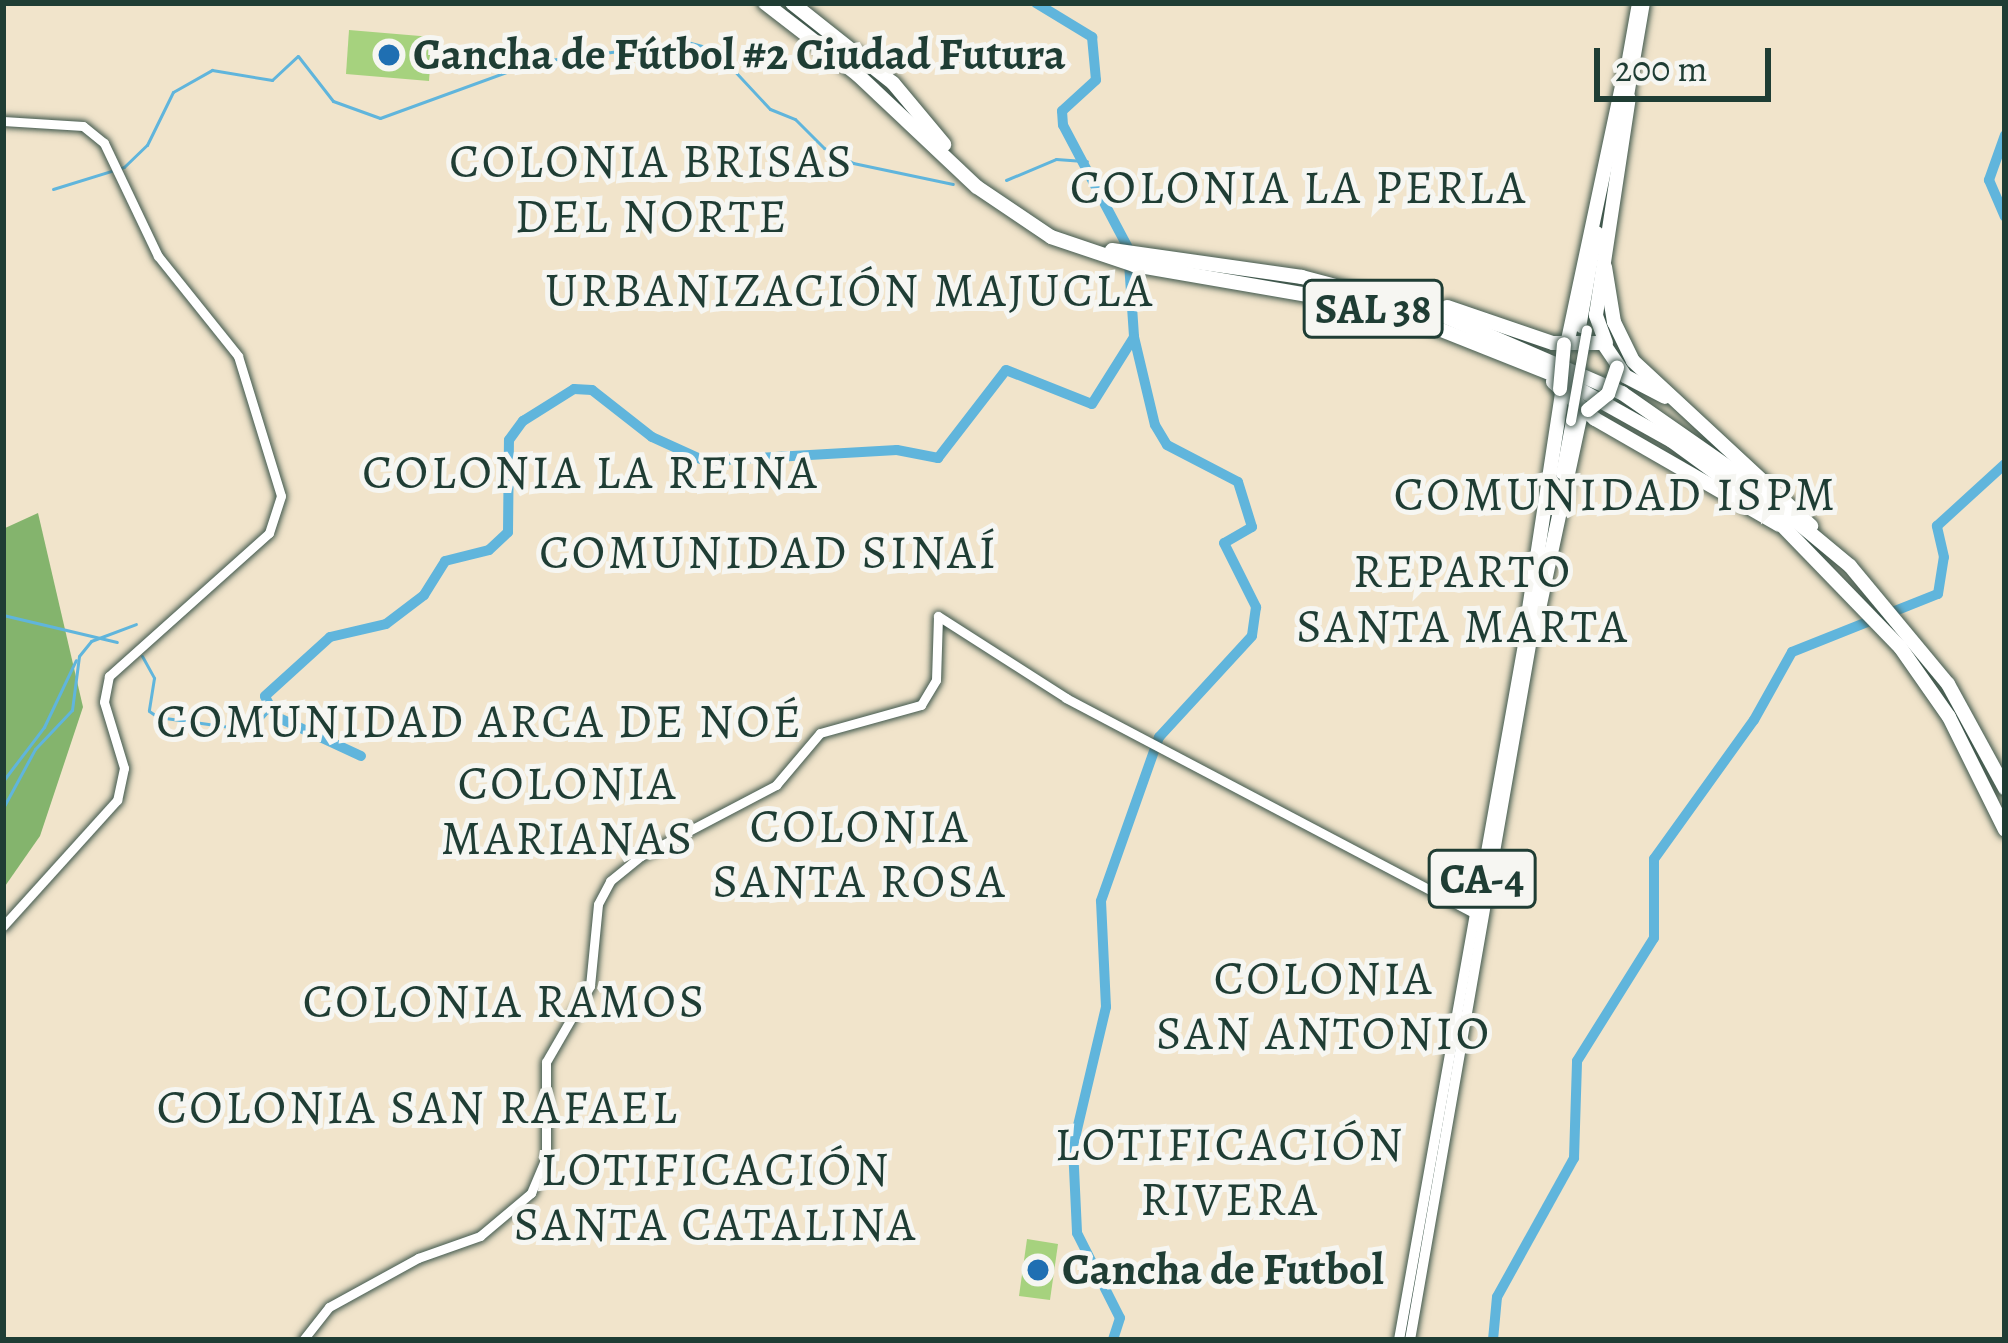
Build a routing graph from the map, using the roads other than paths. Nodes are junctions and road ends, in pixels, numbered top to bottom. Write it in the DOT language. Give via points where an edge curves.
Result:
graph roads {
  1 [pos="765,3"];
  2 [pos="778,3"];
  3 [pos="792,3"];
  4 [pos="1641,3"];
  5 [pos="1625,71"];
  6 [pos="1629,98"];
  7 [pos="3,123"];
  8 [pos="944,144"];
  9 [pos="1079,244"];
  10 [pos="1605,267"];
  11 [pos="1185,270"];
  12 [pos="1336,284"];
  13 [pos="1324,298"];
  14 [pos="1584,329"];
  15 [pos="1566,342"];
  16 [pos="1610,347"];
  17 [pos="1617,368"];
  18 [pos="1561,391"];
  19 [pos="1665,397"];
  20 [pos="1576,415"];
  21 [pos="1612,428"];
  22 [pos="1569,464"];
  23 [pos="1789,530"];
  24 [pos="1823,542"];
  25 [pos="1529,636"];
  26 [pos="1906,642"];
  27 [pos="2005,788"];
  28 [pos="2005,830"];
  29 [pos="1476,914"];
  30 [pos="3,926"];
  31 [pos="303,1340"];
  32 [pos="1399,1340"];
  33 [pos="1410,1340"];
  1 -- 9 [label="highway, SAL 38" via="858,75 993,200"];
  2 -- 8 [label="highway, SAL 38"];
  3 -- 8 [label="highway" via="893,83"];
  4 -- 5 [label="main road, CA-4"];
  4 -- 6 [label="main road, CA-4"];
  5 -- 14 [label="main road, CA-4"];
  5 -- 15 [label="highway"];
  6 -- 10 [label="highway"];
  6 -- 14 [label="main road, CA-4"];
  7 -- 30 [label="street" via="83,126 117,170 158,256 238,356 252,424 280,478 280,505 261,541 113,669 104,697 123,757 117,800"];
  8 -- 9 [label="highway, SAL 38" via="1007,200"];
  9 -- 11 [label="highway, SAL 38"];
  10 -- 16 [label="highway" via="1596,321"];
  10 -- 19 [label="highway" via="1620,338"];
  11 -- 12 [label="highway, SAL 38"];
  11 -- 13 [label="highway, SAL 38"];
  12 -- 15 [label="highway"];
  12 -- 24 [label="highway, SAL 38" via="1438,313 1589,374 1715,456"];
  13 -- 18 [label="highway"];
  13 -- 23 [label="highway, SAL 38" via="1430,326 1552,374 1672,441"];
  14 -- 20 [label="main road, CA-4, bridge"];
  15 -- 16 [label="highway"];
  15 -- 18 [label="highway, bridge"];
  16 -- 17 [label="highway"];
  17 -- 19 [label="highway"];
  17 -- 20 [label="highway, bridge" via="1608,394"];
  18 -- 20 [label="highway"];
  18 -- 25 [label="highway"];
  19 -- 24 [label="highway" via="1785,497"];
  20 -- 21 [label="highway"];
  20 -- 22 [label="highway"];
  20 -- 25 [label="main road, CA-4"];
  21 -- 22 [label="highway" via="1584,431"];
  21 -- 23 [label="highway"];
  22 -- 25 [label="highway"];
  23 -- 26 [label="highway, SAL 38"];
  24 -- 26 [label="highway, SAL 38" via="1873,591"];
  25 -- 29 [label="main road, CA-4"];
  25 -- 33 [label="main road, CA-4"];
  26 -- 27 [label="highway, SAL 38"];
  26 -- 28 [label="highway, SAL 38"];
  29 -- 31 [label="street" via="1150,743 938,616 936,680 921,705 820,733 776,785 630,862 610,881 598,904 590,986 546,1062 546,1157 531,1193 480,1236 418,1258 329,1307"];
  29 -- 32 [label="main road, CA-4"];
}
